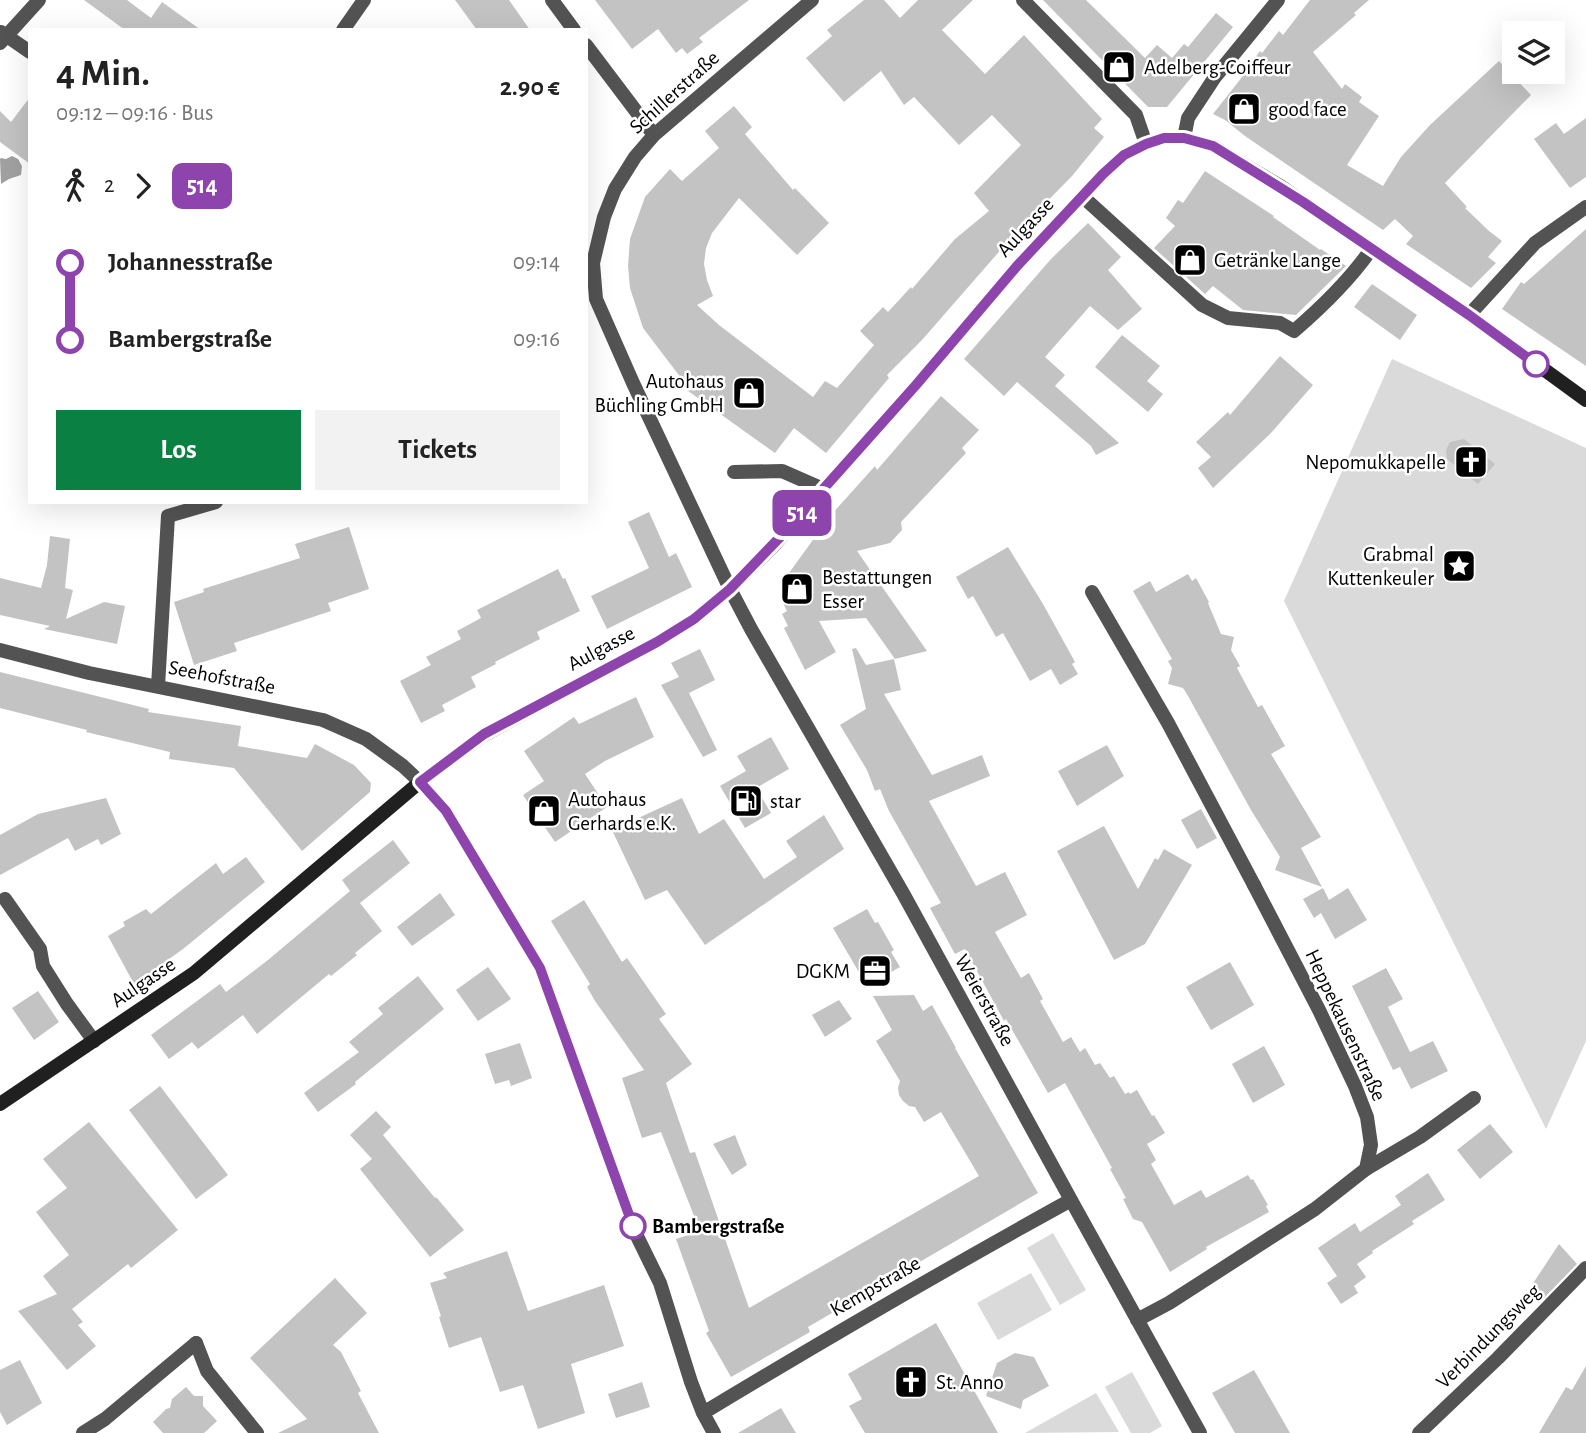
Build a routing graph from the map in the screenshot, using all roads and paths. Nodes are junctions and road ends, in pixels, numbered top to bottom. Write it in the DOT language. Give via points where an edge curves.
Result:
graph roads {
  1 [pos="39,0"];
  2 [pos="365,0"];
  3 [pos="552,0"];
  4 [pos="812,0"];
  5 [pos="1023,0"];
  6 [pos="1278,0"];
  7 [pos="344,28"];
  8 [pos="573,28"];
  9 [pos="2,37"];
  10 [pos="588,49"];
  11 [pos="28,50"];
  12 [pos="654,135"];
  13 [pos="1184,138"];
  14 [pos="1146,144"];
  15 [pos="1082,196"];
  16 [pos="1586,207"];
  17 [pos="1372,248"];
  18 [pos="590,262"];
  19 [pos="591,300"];
  20 [pos="1469,315"];
  21 [pos="1586,400"];
  22 [pos="734,472"];
  23 [pos="823,489"];
  24 [pos="209,504"];
  25 [pos="730,589"];
  26 [pos="1092,592"];
  27 [pos="0,650"];
  28 [pos="158,686"];
  29 [pos="420,782"];
  30 [pos="5,898"];
  31 [pos="94,1041"];
  32 [pos="1474,1098"];
  33 [pos="0,1104"];
  34 [pos="1366,1169"];
  35 [pos="1071,1200"];
  36 [pos="1586,1268"];
  37 [pos="1137,1320"];
  38 [pos="703,1413"];
  39 [pos="1193,1431"];
  40 [pos="83,1433"];
  41 [pos="257,1433"];
  42 [pos="714,1433"];
  43 [pos="1419,1433"];
  1 -- 9 [label="street"];
  2 -- 7 [label="street"];
  3 -- 8 [label="street"];
  4 -- 12 [label="street, Schillerstraße"];
  5 -- 14 [label="street" via="1136,115"];
  6 -- 13 [label="street" via="1215,76 1188,118"];
  9 -- 11 [label="street"];
  10 -- 12 [label="street"];
  12 -- 18 [label="street, Schillerstraße" via="615,189"];
  13 -- 14 [label="main road"];
  13 -- 17 [label="main road" via="1213,146"];
  14 -- 15 [label="main road, Aulgasse" via="1124,155"];
  15 -- 17 [label="street" via="1202,305 1228,318 1280,323 1294,331 1357,271"];
  15 -- 23 [label="main road, Aulgasse"];
  16 -- 20 [label="street" via="1535,243"];
  17 -- 20 [label="main road"];
  18 -- 19 [label="street, Schillerstraße"];
  19 -- 25 [label="street, Schillerstraße"];
  20 -- 21 [label="main road"];
  22 -- 23 [label="street" via="782,471"];
  23 -- 25 [label="main road, Aulgasse"];
  24 -- 28 [label="street" via="169,516"];
  25 -- 29 [label="main road, Aulgasse" via="657,642 484,734"];
  25 -- 35 [label="street, Weierstraße"];
  26 -- 34 [label="street, Heppekausenstraße" via="1168,723 1319,1010 1367,1117 1371,1145"];
  27 -- 28 [label="street, Seehofstraße"];
  28 -- 29 [label="street, Seehofstraße" via="323,720 366,739"];
  29 -- 31 [label="main road, Aulgasse" via="194,973"];
  29 -- 38 [label="street" via="446,811 540,968 634,1230 660,1283"];
  30 -- 31 [label="street" via="40,949 43,966"];
  31 -- 33 [label="main road, Aulgasse"];
  32 -- 34 [label="street"];
  34 -- 37 [label="street" via="1315,1209"];
  35 -- 37 [label="street, Weierstraße"];
  35 -- 38 [label="street, Kempstraße"];
  36 -- 43 [label="street, Verbindungsweg"];
  37 -- 39 [label="street, Weierstraße"];
  38 -- 42 [label="street"];
  40 -- 41 [label="street" via="196,1343 207,1371"];
}
